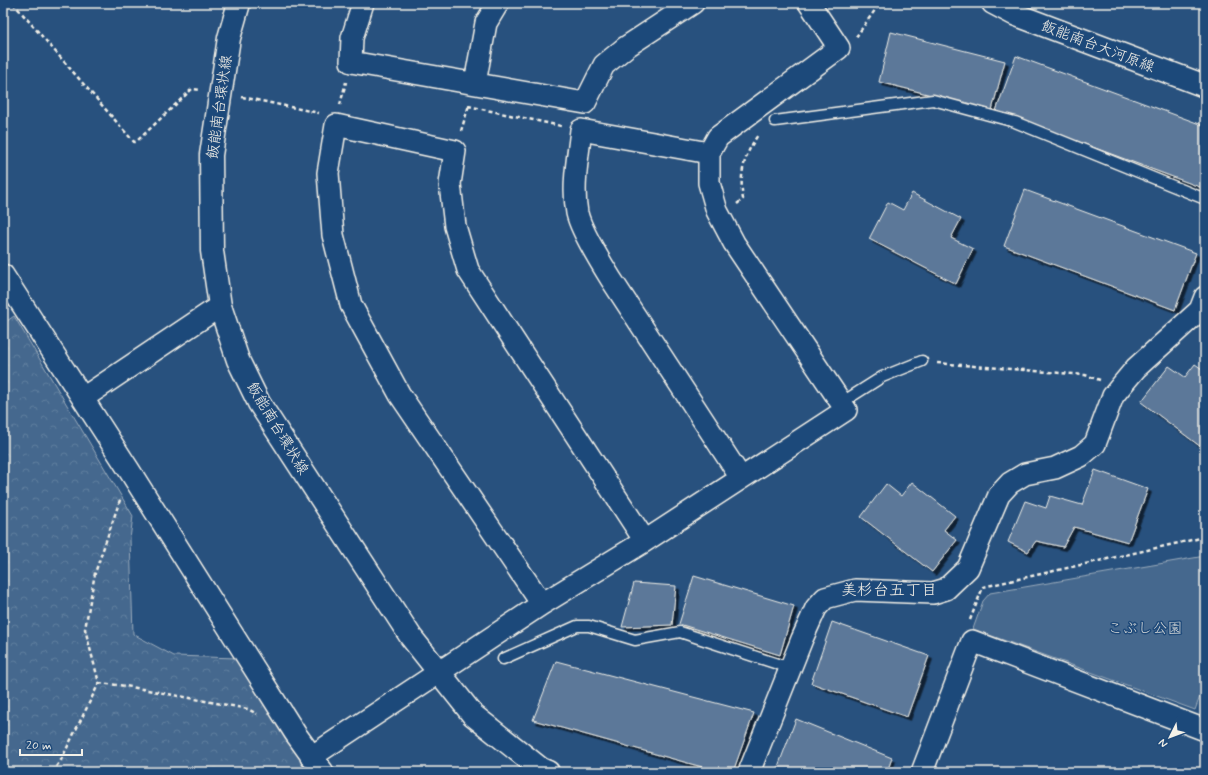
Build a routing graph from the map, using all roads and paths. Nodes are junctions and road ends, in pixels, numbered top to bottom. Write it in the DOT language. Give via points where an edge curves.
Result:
graph roads {
  1 [pos="13,3"];
  2 [pos="239,3"];
  3 [pos="363,3"];
  4 [pos="498,3"];
  5 [pos="693,3"];
  6 [pos="809,3"];
  7 [pos="880,3"];
  8 [pos="993,3"];
  9 [pos="839,48"];
  10 [pos="351,62"];
  11 [pos="475,83"];
  12 [pos="1205,86"];
  13 [pos="222,93"];
  14 [pos="468,106"];
  15 [pos="337,121"];
  16 [pos="775,121"];
  17 [pos="581,130"];
  18 [pos="709,153"];
  19 [pos="455,155"];
  20 [pos="1205,198"];
  21 [pos="732,202"];
  22 [pos="3,275"];
  23 [pos="1205,297"];
  24 [pos="220,306"];
  25 [pos="922,362"];
  26 [pos="1085,375"];
  27 [pos="83,398"];
  28 [pos="841,403"];
  29 [pos="129,470"];
  30 [pos="741,478"];
  31 [pos="1205,537"];
  32 [pos="645,541"];
  33 [pos="542,604"];
  34 [pos="968,624"];
  35 [pos="503,659"];
  36 [pos="790,668"];
  37 [pos="438,673"];
  38 [pos="99,684"];
  39 [pos="261,716"];
  40 [pos="1205,730"];
  41 [pos="317,764"];
  42 [pos="928,770"];
  43 [pos="52,772"];
  44 [pos="548,772"];
  45 [pos="749,772"];
  1 -- 13 [label="path" via="134,142 138,142 192,89"];
  2 -- 13 [label="street, 飯能南台環状線" via="229,38"];
  3 -- 10 [label="street" via="352,38"];
  4 -- 11 [label="street" via="486,22"];
  5 -- 11 [label="street" via="626,47 604,65 585,103"];
  6 -- 9 [label="street"];
  7 -- 9 [label="path" via="857,36"];
  8 -- 12 [label="street, 飯能南台大河原線" via="1014,14"];
  9 -- 18 [label="street" via="718,137"];
  10 -- 11 [label="street"];
  10 -- 15 [label="path"];
  11 -- 14 [label="path"];
  13 -- 15 [label="path"];
  13 -- 24 [label="street, 飯能南台環状線" via="210,155 212,251"];
  14 -- 17 [label="path"];
  14 -- 19 [label="path"];
  15 -- 19 [label="street" via="456,151"];
  15 -- 33 [label="street" via="328,173 333,235 351,305 400,395"];
  16 -- 20 [label="lane" via="933,100 1015,122"];
  16 -- 21 [label="path" via="770,122 749,147 741,178 743,199 739,204"];
  17 -- 18 [label="street"];
  17 -- 30 [label="street" via="575,184 577,214 594,252"];
  18 -- 28 [label="street" via="709,183 717,211 734,243"];
  19 -- 32 [label="street" via="450,184 454,226 468,270"];
  22 -- 27 [label="street"];
  23 -- 36 [label="street" via="1200,310 1136,368 1113,396 1095,444 1081,456 1055,468 1025,474 1010,483 999,495 968,568 946,589 933,593 855,590 825,598 816,608"];
  24 -- 27 [label="street"];
  24 -- 37 [label="street, 飯能南台環状線" via="238,360 259,402 411,638"];
  25 -- 26 [label="path"];
  25 -- 28 [label="lane" via="882,377"];
  27 -- 29 [label="street"];
  28 -- 30 [label="street" via="846,410"];
  29 -- 38 [label="path" via="95,573 86,629"];
  29 -- 41 [label="street"];
  30 -- 32 [label="street"];
  31 -- 34 [label="path" via="983,587"];
  32 -- 33 [label="street"];
  33 -- 37 [label="street"];
  35 -- 36 [label="lane" via="577,626 589,626 635,640 680,632"];
  36 -- 45 [label="street"];
  37 -- 41 [label="street"];
  37 -- 44 [label="street, 飯能南台環状線" via="473,715"];
  38 -- 39 [label="path" via="126,686 248,709"];
  38 -- 43 [label="path" via="61,760"];
  40 -- 42 [label="street" via="972,641"];
}
